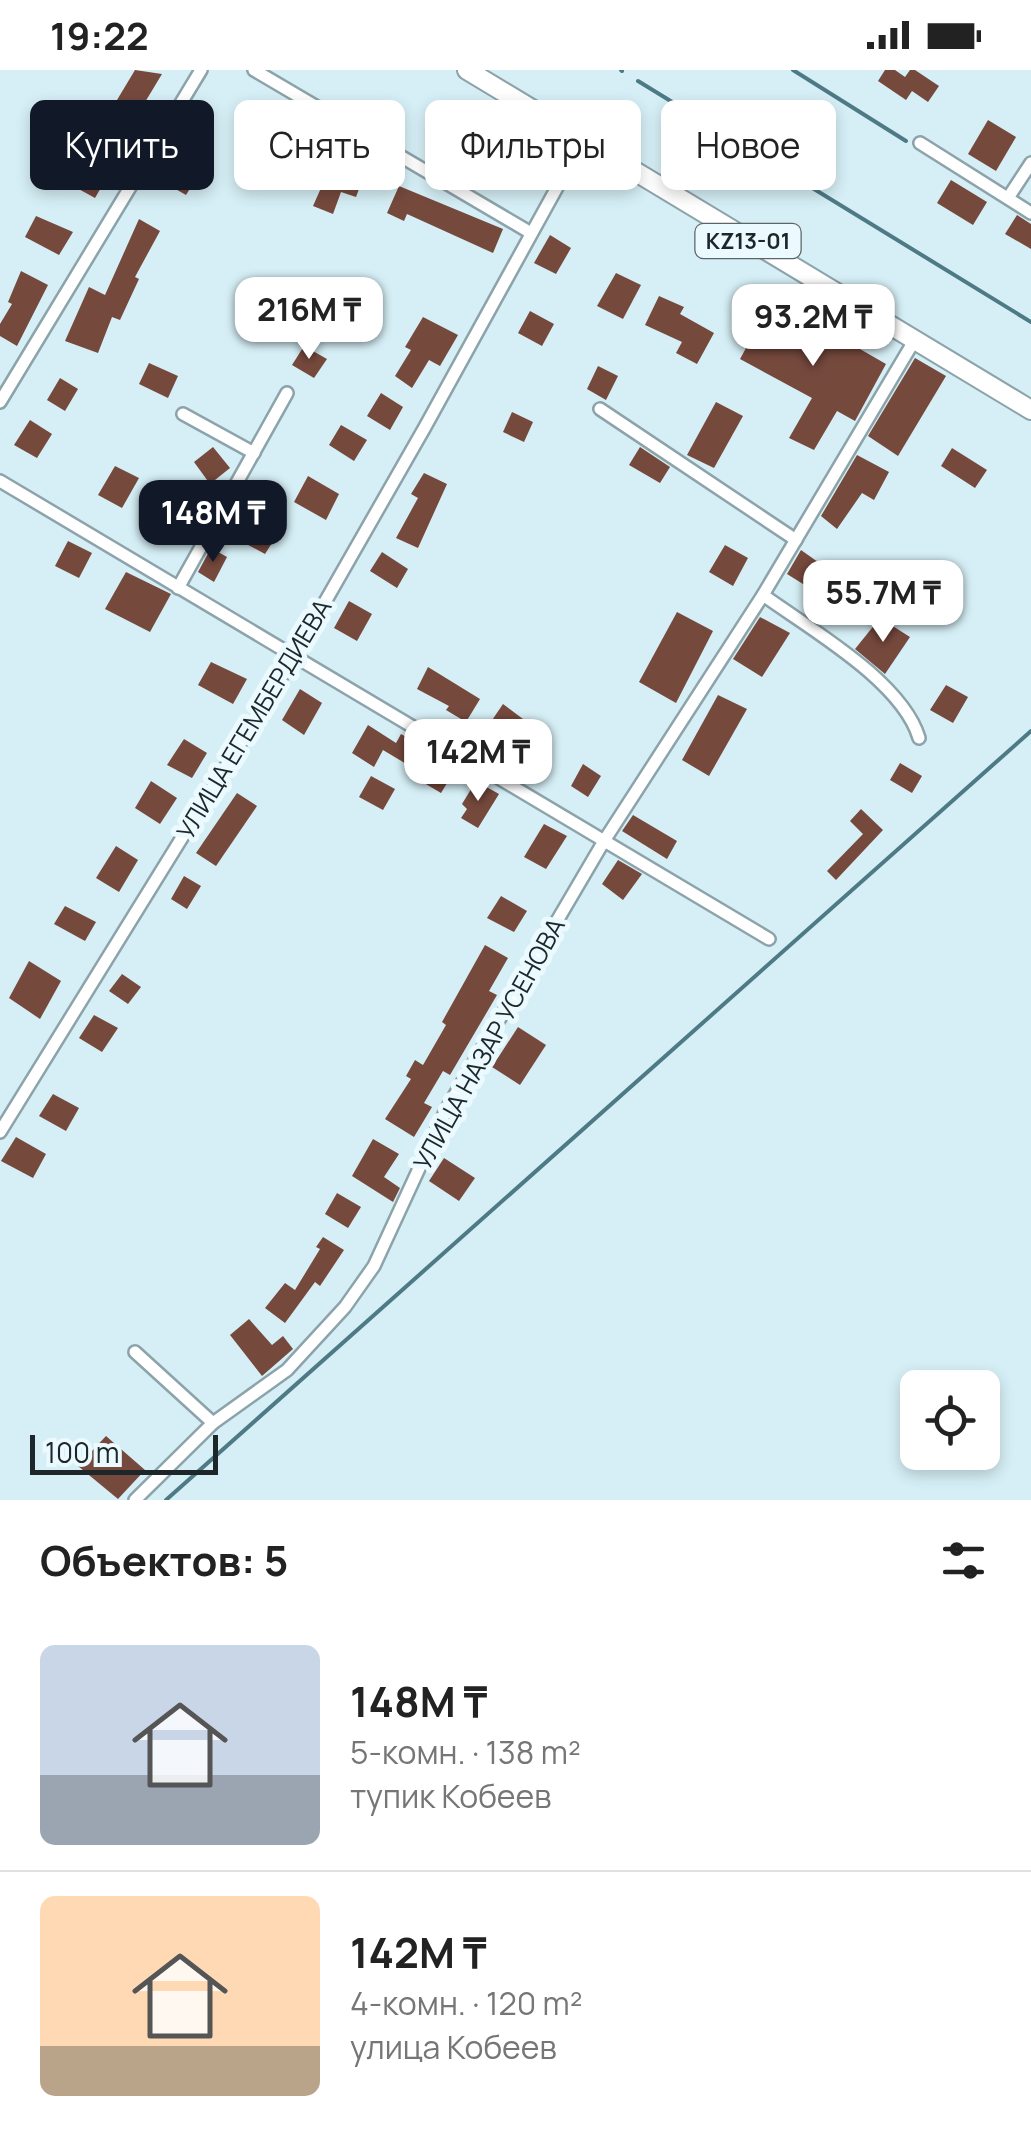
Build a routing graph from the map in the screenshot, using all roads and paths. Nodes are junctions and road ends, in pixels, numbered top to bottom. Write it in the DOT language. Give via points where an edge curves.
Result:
graph roads {
  1 [pos="201,70"];
  2 [pos="254,70"];
  3 [pos="467,70"];
  4 [pos="515,100"];
  5 [pos="920,143"];
  6 [pos="1031,162"];
  7 [pos="641,177"];
  8 [pos="555,190"];
  9 [pos="1008,198"];
  10 [pos="1031,213"];
  11 [pos="531,234"];
  12 [pos="914,341"];
  13 [pos="287,393"];
  14 [pos="0,402"];
  15 [pos="600,409"];
  16 [pos="1031,410"];
  17 [pos="184,414"];
  18 [pos="254,453"];
  19 [pos="0,481"];
  20 [pos="796,540"];
  21 [pos="178,588"];
  22 [pos="762,595"];
  23 [pos="292,658"];
  24 [pos="919,738"];
  25 [pos="604,841"];
  26 [pos="770,938"];
  27 [pos="0,1132"];
  28 [pos="136,1352"];
  29 [pos="214,1423"];
  30 [pos="135,1500"];
  1 -- 14 [label="street"];
  2 -- 11 [label="street"];
  3 -- 4 [label="main road, KZ13-01"];
  5 -- 9 [label="street"];
  6 -- 9 [label="street"];
  7 -- 12 [label="main road, KZ13-01"];
  8 -- 11 [label="street, УЛИЦА ЕГЕМБЕРДИЕВА"];
  9 -- 10 [label="street"];
  11 -- 23 [label="street, УЛИЦА ЕГЕМБЕРДИЕВА"];
  12 -- 16 [label="main road, KZ13-01"];
  12 -- 20 [label="street, УЛИЦА НАЗАР УСЕНОВА"];
  13 -- 18 [label="street"];
  15 -- 20 [label="street"];
  17 -- 18 [label="street"];
  18 -- 21 [label="street"];
  19 -- 21 [label="street"];
  20 -- 22 [label="street, УЛИЦА НАЗАР УСЕНОВА"];
  21 -- 23 [label="street"];
  22 -- 24 [label="street" via="867,671 913,718"];
  22 -- 25 [label="street, УЛИЦА НАЗАР УСЕНОВА"];
  23 -- 25 [label="street"];
  23 -- 27 [label="street, УЛИЦА ЕГЕМБЕРДИЕВА"];
  25 -- 26 [label="street"];
  25 -- 29 [label="street, УЛИЦА НАЗАР УСЕНОВА" via="446,1110 374,1266 288,1370"];
  28 -- 29 [label="street"];
  29 -- 30 [label="street, УЛИЦА НАЗАР УСЕНОВА"];
}
